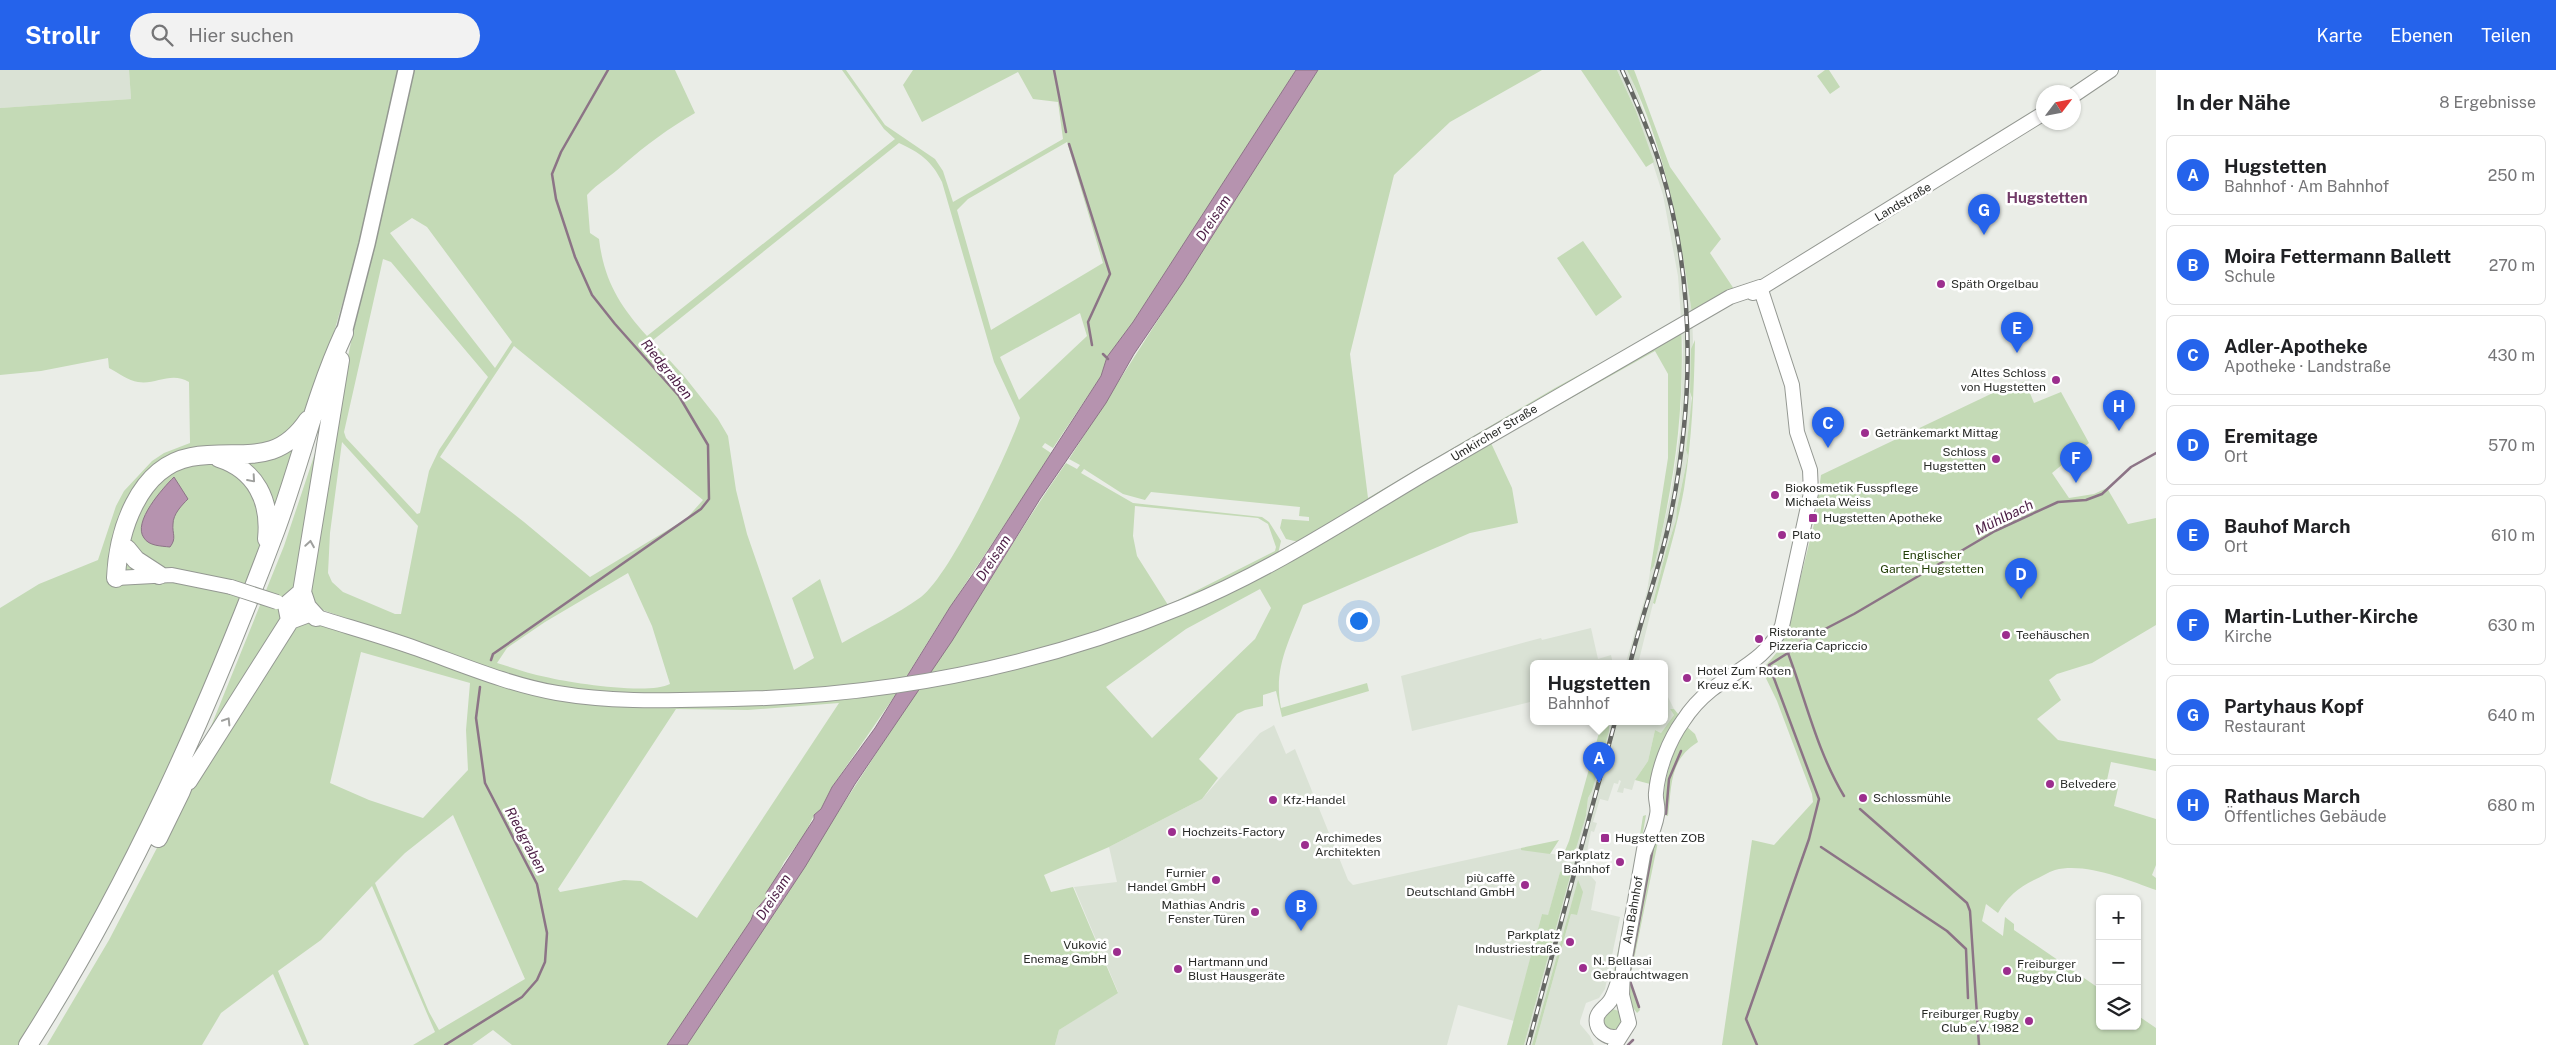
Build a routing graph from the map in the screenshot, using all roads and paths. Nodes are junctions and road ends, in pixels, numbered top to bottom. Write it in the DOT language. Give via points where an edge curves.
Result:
graph roads {
  1 [pos="406,70"];
  2 [pos="2111,70"];
  3 [pos="2081,90"];
  4 [pos="2036,118"];
  5 [pos="1760,287"];
  6 [pos="1750,299"];
  7 [pos="1700,315"];
  8 [pos="344,332"];
  9 [pos="1777,342"];
  10 [pos="338,372"];
  11 [pos="314,412"];
  12 [pos="211,456"];
  13 [pos="125,530"];
  14 [pos="127,549"];
  15 [pos="266,552"];
  16 [pos="159,575"];
  17 [pos="122,577"];
  18 [pos="302,592"];
  19 [pos="293,610"];
  20 [pos="181,792"];
  21 [pos="1623,969"];
  22 [pos="1606,1007"];
  23 [pos="1624,1010"];
  24 [pos="1603,1039"];
  25 [pos="1617,1040"];
  26 [pos="28,1045"];
  27 [pos="41,1045"];
  1 -- 8 [label="main road" via="368,244"];
  2 -- 3 [label="main road"];
  4 -- 5 [label="main road, Landstraße"];
  5 -- 6 [label="main road, Umkircher Straße"];
  5 -- 7 [label="main road, Umkircher Straße" via="1730,297"];
  5 -- 9 [label="main road"];
  6 -- 7 [label="main road, Umkircher Straße"];
  6 -- 9 [label="main road"];
  7 -- 19 [label="main road, Umkircher Straße" via="1544,403 1291,554 1217,592 1139,624 1046,656 968,675 884,688 758,698 592,698 553,693 516,683"];
  8 -- 10 [label="highway"];
  8 -- 11 [label="highway"];
  9 -- 21 [label="main road, Am Bahnhof" via="1792,385 1797,432 1810,470 1811,493 1782,626 1770,647 1710,691 1682,721 1665,758 1656,796 1657,814 1644,852"];
  18 -- 10 [label="highway, one-way"];
  10 -- 20 [label="highway" via="280,544"];
  11 -- 12 [label="highway" via="297,436 276,450 254,455"];
  11 -- 15 [label="highway"];
  12 -- 13 [label="highway" via="184,458 160,472 135,502"];
  12 -- 15 [label="highway, one-way" via="244,470 258,486 268,510"];
  13 -- 14 [label="highway"];
  13 -- 17 [label="highway" via="119,549"];
  14 -- 16 [label="highway" via="136,560"];
  14 -- 17 [label="highway"];
  15 -- 26 [label="highway" via="172,782 96,931"];
  16 -- 17 [label="main road, Umkircher Straße"];
  16 -- 19 [label="main road, Umkircher Straße, bridge" via="194,578 231,587"];
  18 -- 19 [label="highway"];
  18 -- 19 [label="highway" via="307,607"];
  20 -- 19 [label="highway, one-way"];
  20 -- 27 [label="highway" via="104,939"];
  21 -- 22 [label="main road, Am Bahnhof"];
  21 -- 23 [label="main road, Am Bahnhof"];
  22 -- 23 [label="main road" via="1615,1005"];
  22 -- 24 [label="main road, Am Bahnhof" via="1599,1012 1597,1020"];
  23 -- 25 [label="main road, Am Bahnhof" via="1629,1023"];
  24 -- 25 [label="main road, Am Bahnhof"];
}
